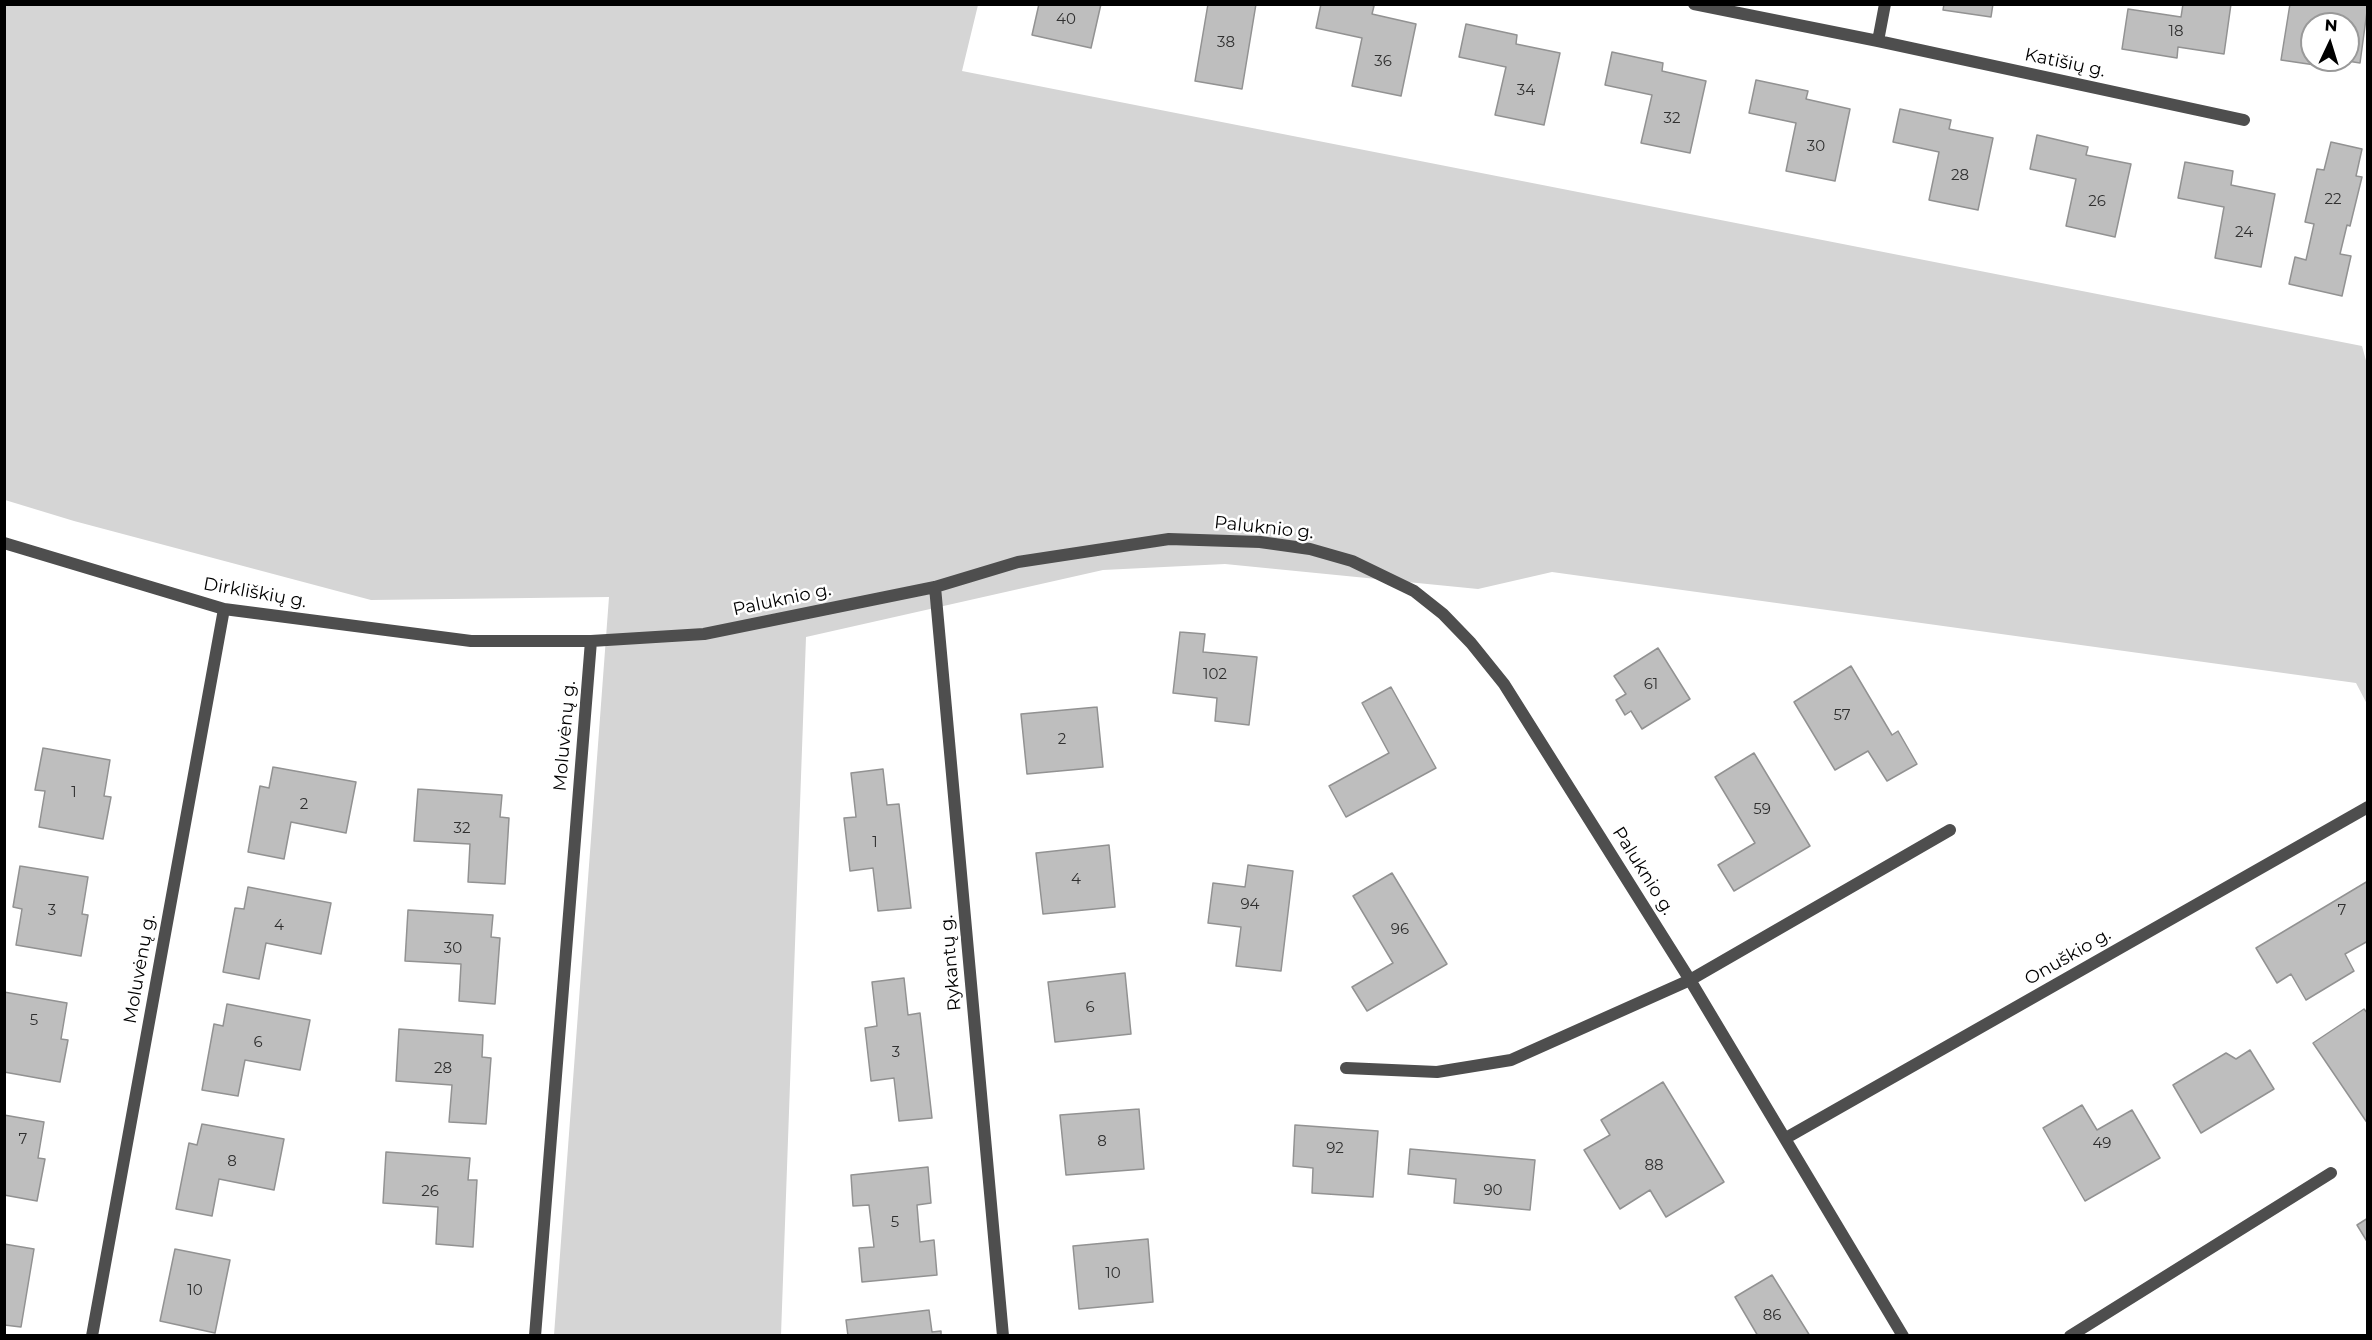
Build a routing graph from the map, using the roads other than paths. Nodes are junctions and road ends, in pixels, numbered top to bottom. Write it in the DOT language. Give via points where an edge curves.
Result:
graph roads {
  1 [pos="1694,4"];
  2 [pos="1885,4"];
  3 [pos="1878,41"];
  4 [pos="2244,120"];
  5 [pos="4,543"];
  6 [pos="935,587"];
  7 [pos="224,609"];
  8 [pos="471,641"];
  9 [pos="591,641"];
  10 [pos="2367,807"];
  11 [pos="1950,830"];
  12 [pos="1690,980"];
  13 [pos="1346,1068"];
  14 [pos="1786,1138"];
  15 [pos="2331,1173"];
  16 [pos="92,1335"];
  17 [pos="535,1335"];
  18 [pos="1003,1335"];
  19 [pos="1903,1335"];
  20 [pos="2070,1335"];
  1 -- 3 [label="street, Katišių g."];
  2 -- 3 [label="street"];
  3 -- 4 [label="street, Katišių g."];
  5 -- 7 [label="street, Dirkliškių g."];
  6 -- 9 [label="street, Paluknio g." via="704,634"];
  6 -- 12 [label="street, Paluknio g." via="1018,562 1169,539 1260,542 1310,549 1352,561 1414,591 1471,643 1503,684"];
  6 -- 18 [label="street, Rykantų g."];
  7 -- 8 [label="street, Dirkliškių g."];
  7 -- 16 [label="street, Moluvėnų g."];
  8 -- 9 [label="street, Paluknio g."];
  9 -- 17 [label="street, Moluvėnų g."];
  10 -- 14 [label="street, Onuškio g."];
  11 -- 12 [label="street"];
  12 -- 13 [label="street" via="1511,1060 1437,1072"];
  12 -- 14 [label="street, Paluknio g."];
  14 -- 19 [label="street, Paluknio g."];
  15 -- 20 [label="street"];
}
